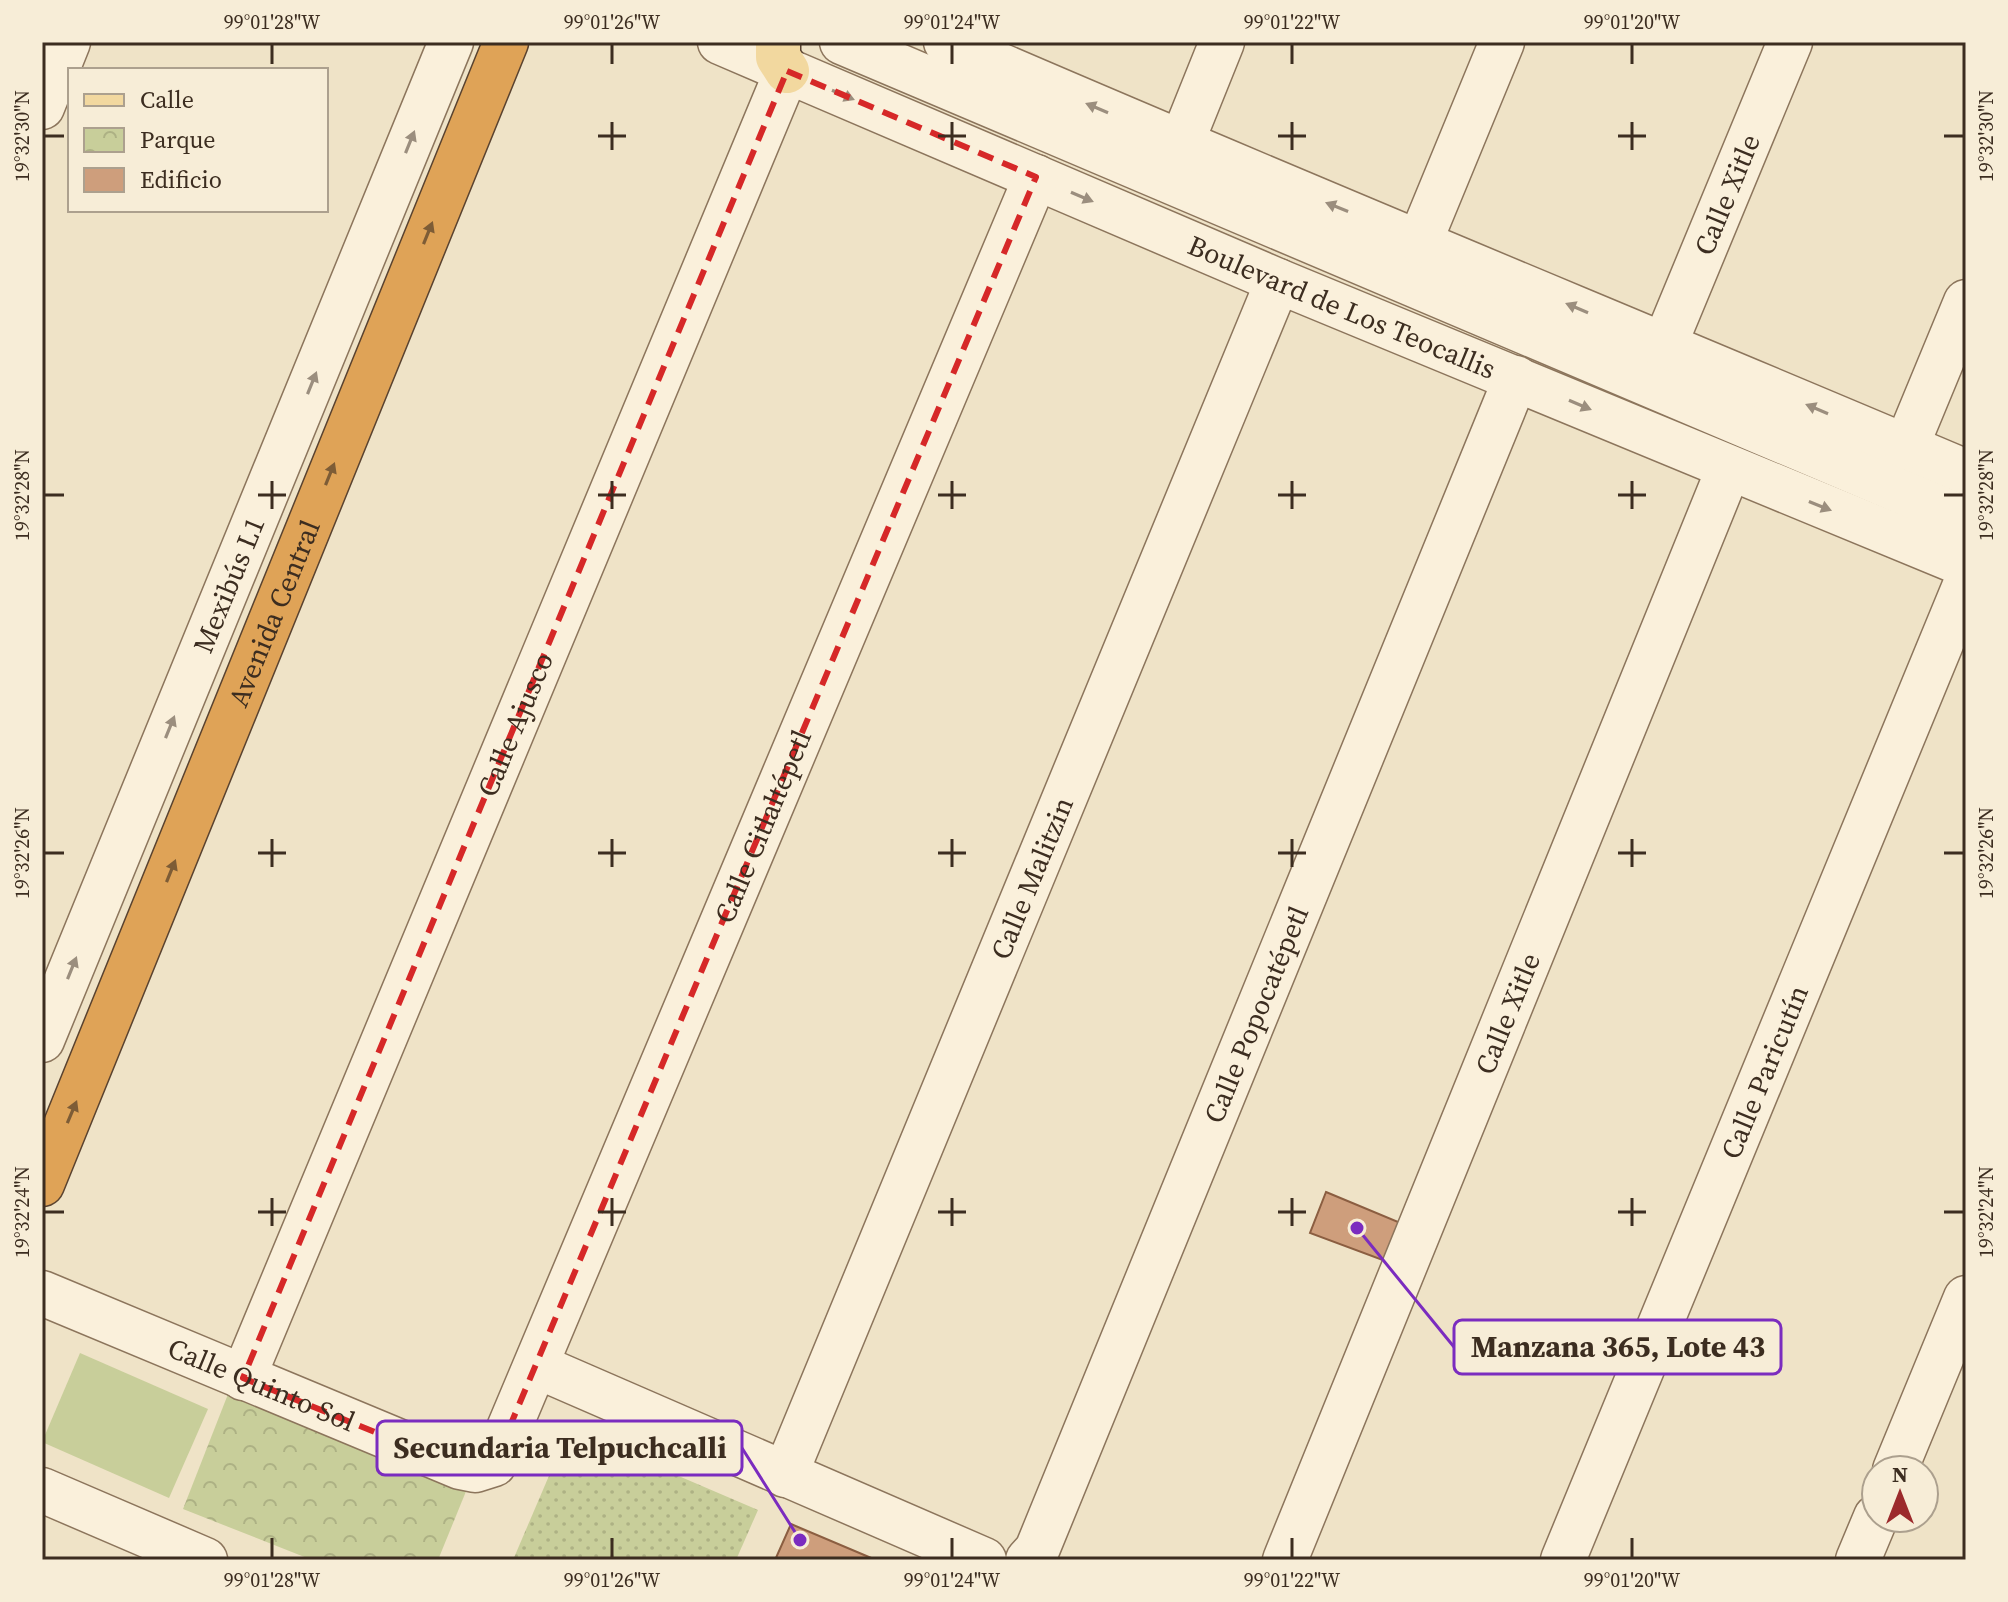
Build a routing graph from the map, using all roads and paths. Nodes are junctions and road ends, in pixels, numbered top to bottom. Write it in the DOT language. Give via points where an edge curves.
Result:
graph roads {
  1 [pos="68,42"];
  2 [pos="451,42"];
  3 [pos="506,42"];
  4 [pos="720,42"];
  5 [pos="842,42"];
  6 [pos="946,42"];
  7 [pos="1222,42"];
  8 [pos="1502,42"];
  9 [pos="1790,42"];
  10 [pos="782,56"];
  11 [pos="42,107"];
  12 [pos="1181,144"];
  13 [pos="1036,177"];
  14 [pos="1420,241"];
  15 [pos="1278,281"];
  16 [pos="1966,302"];
  17 [pos="1664,346"];
  18 [pos="1516,378"];
  19 [pos="1906,447"];
  20 [pos="1729,468"];
  21 [pos="1966,472"];
  22 [pos="1966,519"];
  23 [pos="1966,565"];
  24 [pos="1966,583"];
  25 [pos="42,1040"];
  26 [pos="42,1184"];
  27 [pos="42,1293"];
  28 [pos="1966,1298"];
  29 [pos="537,1366"];
  30 [pos="243,1378"];
  31 [pos="1902,1454"];
  32 [pos="484,1469"];
  33 [pos="785,1475"];
  34 [pos="42,1490"];
  35 [pos="1869,1534"];
  36 [pos="184,1556"];
  37 [pos="984,1560"];
  38 [pos="1028,1560"];
  39 [pos="1285,1560"];
  40 [pos="1563,1560"];
  41 [pos="1858,1560"];
  1 -- 11 [label="street"];
  25 -- 2 [label="street, Mexibús L1, one-way"];
  26 -- 3 [label="highway, Avenida Central, one-way"];
  4 -- 10 [label="street, Boulevard de Los Teocallis"];
  5 -- 22 [label="street, Boulevard de Los Teocallis"];
  12 -- 6 [label="street, one-way"];
  7 -- 12 [label="street"];
  8 -- 14 [label="street"];
  9 -- 17 [label="street, Calle Xitle"];
  10 -- 13 [label="street, Boulevard de Los Teocallis, one-way"];
  10 -- 30 [label="street, Calle Ajusco"];
  14 -- 12 [label="street, one-way"];
  13 -- 15 [label="street, Boulevard de Los Teocallis, one-way"];
  13 -- 29 [label="street, Calle Citlaltépetl"];
  17 -- 14 [label="street, one-way"];
  15 -- 18 [label="street, Boulevard de Los Teocallis"];
  15 -- 33 [label="street, Calle Malitzin"];
  16 -- 19 [label="street"];
  19 -- 17 [label="street, one-way"];
  18 -- 20 [label="street, Boulevard de Los Teocallis, one-way"];
  18 -- 38 [label="street, Calle Popocatépetl" via="1037,1550"];
  19 -- 21 [label="street"];
  20 -- 23 [label="street, Boulevard de Los Teocallis, one-way"];
  20 -- 39 [label="street, Calle Xitle"];
  24 -- 40 [label="street, Calle Paricutín"];
  27 -- 30 [label="street, Calle Quinto Sol"];
  28 -- 31 [label="street"];
  29 -- 32 [label="street, Calle Citlaltépetl" via="500,1455"];
  29 -- 33 [label="street"];
  30 -- 32 [label="street, Calle Quinto Sol" via="460,1467"];
  33 -- 37 [label="street"];
  34 -- 36 [label="street"];
  35 -- 41 [label="street"];
}
